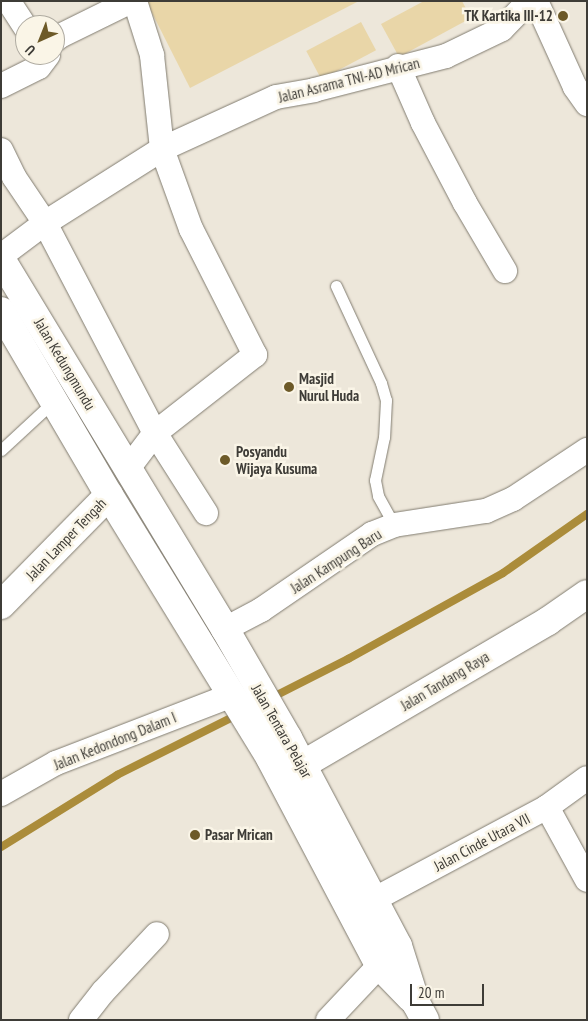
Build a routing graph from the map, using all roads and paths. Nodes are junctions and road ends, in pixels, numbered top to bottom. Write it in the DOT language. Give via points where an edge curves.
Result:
graph roads {
  1 [pos="131,1"];
  2 [pos="135,1"];
  3 [pos="529,1"];
  4 [pos="536,1"];
  5 [pos="7,3"];
  6 [pos="16,15"];
  7 [pos="65,34"];
  8 [pos="40,65"];
  9 [pos="398,66"];
  10 [pos="1,86"];
  11 [pos="587,104"];
  12 [pos="162,149"];
  13 [pos="1,150"];
  14 [pos="45,224"];
  15 [pos="1,258"];
  16 [pos="506,271"];
  17 [pos="336,286"];
  18 [pos="1,311"];
  19 [pos="54,401"];
  20 [pos="155,433"];
  21 [pos="1,450"];
  22 [pos="587,450"];
  23 [pos="127,470"];
  24 [pos="108,495"];
  25 [pos="206,513"];
  26 [pos="394,525"];
  27 [pos="587,594"];
  28 [pos="1,605"];
  29 [pos="225,629"];
  30 [pos="242,696"];
  31 [pos="279,748"];
  32 [pos="302,766"];
  33 [pos="587,778"];
  34 [pos="1,794"];
  35 [pos="547,807"];
  36 [pos="587,880"];
  37 [pos="373,900"];
  38 [pos="157,934"];
  39 [pos="398,946"];
  40 [pos="379,965"];
  41 [pos="420,1011"];
  42 [pos="82,1020"];
  43 [pos="328,1020"];
  1 -- 7 [label="street"];
  2 -- 12 [label="street" via="152,55"];
  3 -- 9 [label="street, Jalan Asrama TNI-AD Mrican" via="502,29 446,56"];
  4 -- 11 [label="street" via="574,87"];
  5 -- 6 [label="street"];
  8 -- 10 [label="street"];
  9 -- 12 [label="street, Jalan Asrama TNI-AD Mrican" via="323,88 276,97"];
  9 -- 16 [label="street" via="436,147"];
  12 -- 14 [label="street, Jalan Asrama TNI-AD Mrican"];
  12 -- 20 [label="street" via="191,229 254,355"];
  13 -- 14 [label="street" via="14,177"];
  14 -- 15 [label="street, Jalan Asrama TNI-AD Mrican"];
  14 -- 20 [label="street"];
  15 -- 23 [label="main road, Jalan Kedungmundu"];
  17 -- 26 [label="lane" via="386,400 384,437 375,480 378,496"];
  18 -- 19 [label="main road, Jalan Kedungmundu"];
  19 -- 21 [label="lane"];
  19 -- 24 [label="main road, Jalan Kedungmundu"];
  20 -- 23 [label="street"];
  20 -- 25 [label="street"];
  22 -- 26 [label="street, Jalan Kampung Baru" via="513,499 486,512"];
  23 -- 24 [label="main road, Jalan Lamper Tengah"];
  23 -- 29 [label="main road, Jalan Tentara Pelajar"];
  24 -- 28 [label="main road, Jalan Lamper Tengah"];
  24 -- 30 [label="main road, Jalan Tentara Pelajar"];
  26 -- 29 [label="street, Jalan Kampung Baru" via="372,534 262,610"];
  27 -- 32 [label="main road, Jalan Tandang Raya" via="548,621"];
  29 -- 30 [label="main road, Jalan Tentara Pelajar"];
  30 -- 31 [label="main road, Jalan Tentara Pelajar"];
  30 -- 34 [label="street, Jalan Kedondong Dalam I" via="56,763"];
  31 -- 32 [label="main road, Jalan Tentara Pelajar"];
  31 -- 40 [label="main road, Jalan Tentara Pelajar"];
  32 -- 37 [label="main road, Jalan Tentara Pelajar"];
  33 -- 35 [label="street, Jalan Cinde Utara VII"];
  35 -- 36 [label="street"];
  35 -- 37 [label="street, Jalan Cinde Utara VII"];
  37 -- 39 [label="main road, Jalan Tentara Pelajar"];
  38 -- 42 [label="street" via="103,992"];
  39 -- 40 [label="street"];
  39 -- 41 [label="main road, Jalan Tentara Pelajar"];
  40 -- 41 [label="main road, Jalan Tentara Pelajar"];
  40 -- 43 [label="street"];
}
